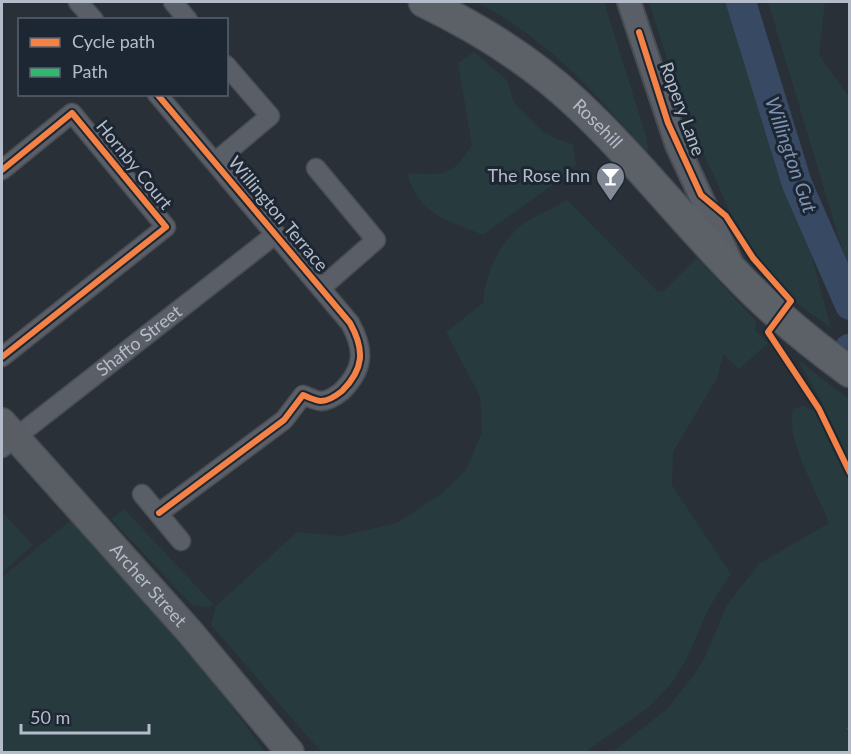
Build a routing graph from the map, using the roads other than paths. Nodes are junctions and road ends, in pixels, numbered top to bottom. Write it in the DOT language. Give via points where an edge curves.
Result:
graph roads {
  1 [pos="78,2"];
  2 [pos="173,2"];
  3 [pos="424,2"];
  4 [pos="629,2"];
  5 [pos="92,18"];
  6 [pos="186,18"];
  7 [pos="228,67"];
  8 [pos="159,96"];
  9 [pos="215,162"];
  10 [pos="316,168"];
  11 [pos="2,170"];
  12 [pos="276,234"];
  13 [pos="736,274"];
  14 [pos="321,288"];
  15 [pos="2,357"];
  16 [pos="849,372"];
  17 [pos="6,436"];
  18 [pos="142,494"];
  19 [pos="159,513"];
  20 [pos="181,541"];
  21 [pos="290,753"];
  1 -- 5 [label="street"];
  2 -- 6 [label="street"];
  3 -- 13 [label="main road, Rosehill" via="497,43 554,84 616,144"];
  4 -- 13 [label="street, Ropery Lane" via="672,134"];
  7 -- 9 [label="street" via="270,116"];
  8 -- 9 [label="street, Willington Terrace"];
  9 -- 12 [label="street, Willington Terrace"];
  10 -- 14 [label="street" via="376,240"];
  11 -- 15 [label="street, Hornby Court" via="72,113 166,227"];
  12 -- 14 [label="street, Willington Terrace"];
  12 -- 17 [label="street, Shafto Street"];
  13 -- 16 [label="main road, Rosehill" via="795,330"];
  14 -- 19 [label="street, Willington Terrace" via="358,338 356,376 337,396 321,401 303,395 284,420"];
  17 -- 21 [label="main road, Archer Street" via="189,631"];
  18 -- 19 [label="street"];
  19 -- 20 [label="street"];
}
